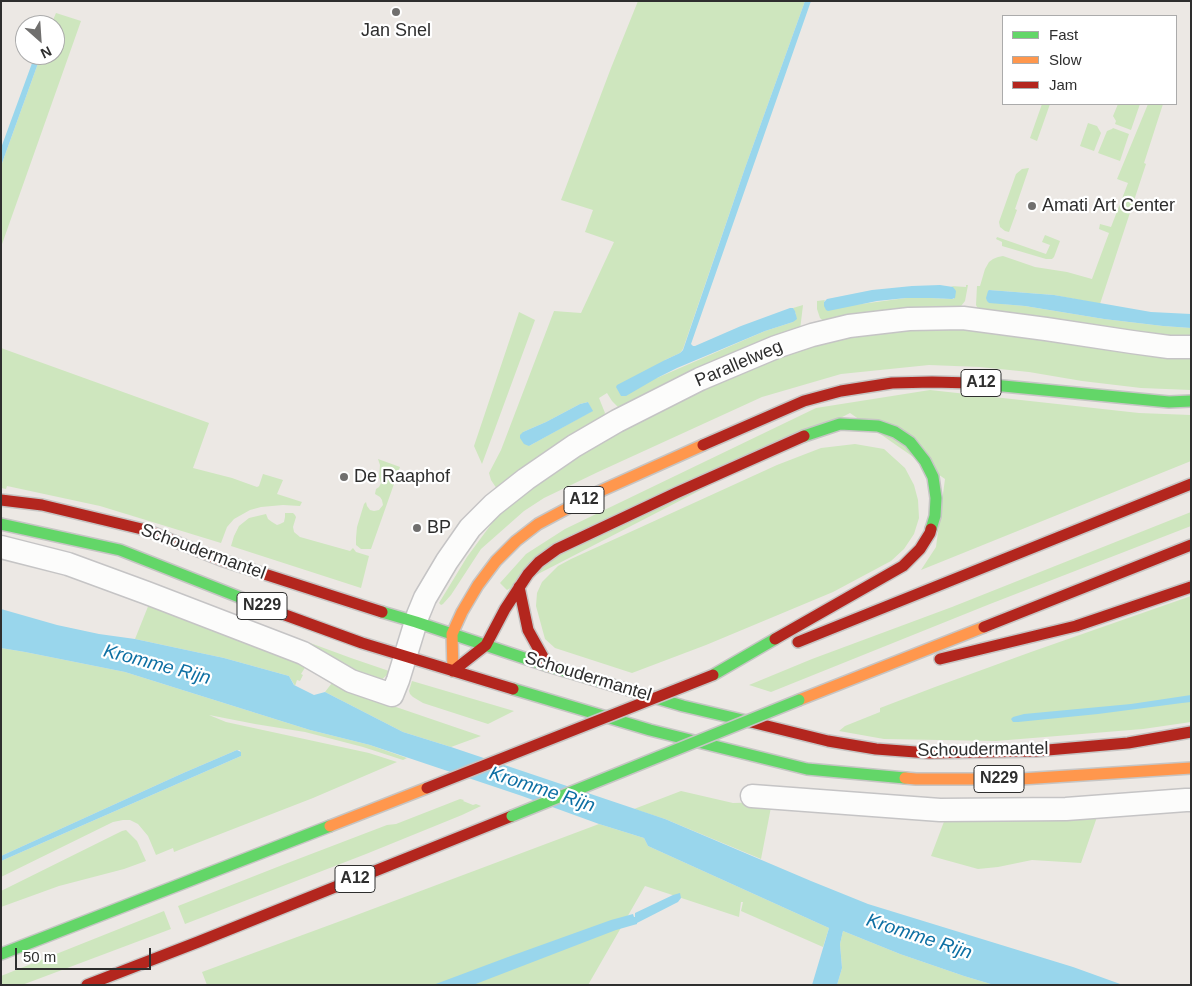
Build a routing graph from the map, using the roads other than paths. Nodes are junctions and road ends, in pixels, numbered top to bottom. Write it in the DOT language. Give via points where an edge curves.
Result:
graph roads {
  1 [pos="1191,347"];
  2 [pos="1191,401"];
  3 [pos="1191,484"];
  4 [pos="1,500"];
  5 [pos="1,524"];
  6 [pos="1191,545"];
  7 [pos="1,547"];
  8 [pos="518,587"];
  9 [pos="1191,587"];
  10 [pos="416,622"];
  11 [pos="452,634"];
  12 [pos="486,644"];
  13 [pos="406,655"];
  14 [pos="548,666"];
  15 [pos="453,671"];
  16 [pos="713,675"];
  17 [pos="844,683"];
  18 [pos="1191,732"];
  19 [pos="1191,768"];
  20 [pos="752,796"];
  21 [pos="1191,800"];
  22 [pos="1,954"];
  23 [pos="87,985"];
  1 -- 10 [label="street, Parallelweg" via="1169,347 963,318 909,319 849,326 776,347 617,421 526,479 470,528 425,598"];
  2 -- 11 [label="main road, A12" via="1169,402 979,383 932,382 892,383 804,401 605,489 538,524 496,561 468,600"];
  3 -- 16 [label="main road, A12"];
  4 -- 10 [label="main road, Schoudermantel / N229" via="146,530 221,560"];
  5 -- 13 [label="main road, Schoudermantel / N229" via="120,550 302,622"];
  6 -- 17 [label="main road, A12"];
  7 -- 13 [label="street" via="68,564 147,592 303,653 351,681 392,695"];
  8 -- 12 [label="main road, A12"];
  8 -- 14 [label="main road" via="528,630"];
  8 -- 16 [label="main road, A12" via="539,562 556,549 798,438 840,424 878,426 896,432 910,442 925,460 933,477 936,498 930,533 920,550 902,566"];
  9 -- 17 [label="main road, A12" via="1076,626"];
  10 -- 11 [label="main road, Schoudermantel / N229"];
  10 -- 13 [label="street, Parallelweg"];
  11 -- 12 [label="main road, Schoudermantel / N229"];
  11 -- 15 [label="main road"];
  12 -- 14 [label="main road, Schoudermantel / N229"];
  12 -- 15 [label="main road"];
  13 -- 15 [label="main road, Schoudermantel / N229"];
  14 -- 18 [label="main road, Schoudermantel / N229" via="683,706 828,741 876,749 929,753 1036,751 1128,743"];
  15 -- 19 [label="main road, Schoudermantel / N229" via="650,730 807,769 916,779 1021,779"];
  16 -- 22 [label="main road, A12, bridge"];
  17 -- 23 [label="main road, A12, bridge"];
  20 -- 21 [label="street" via="940,810 1066,809"];
}
